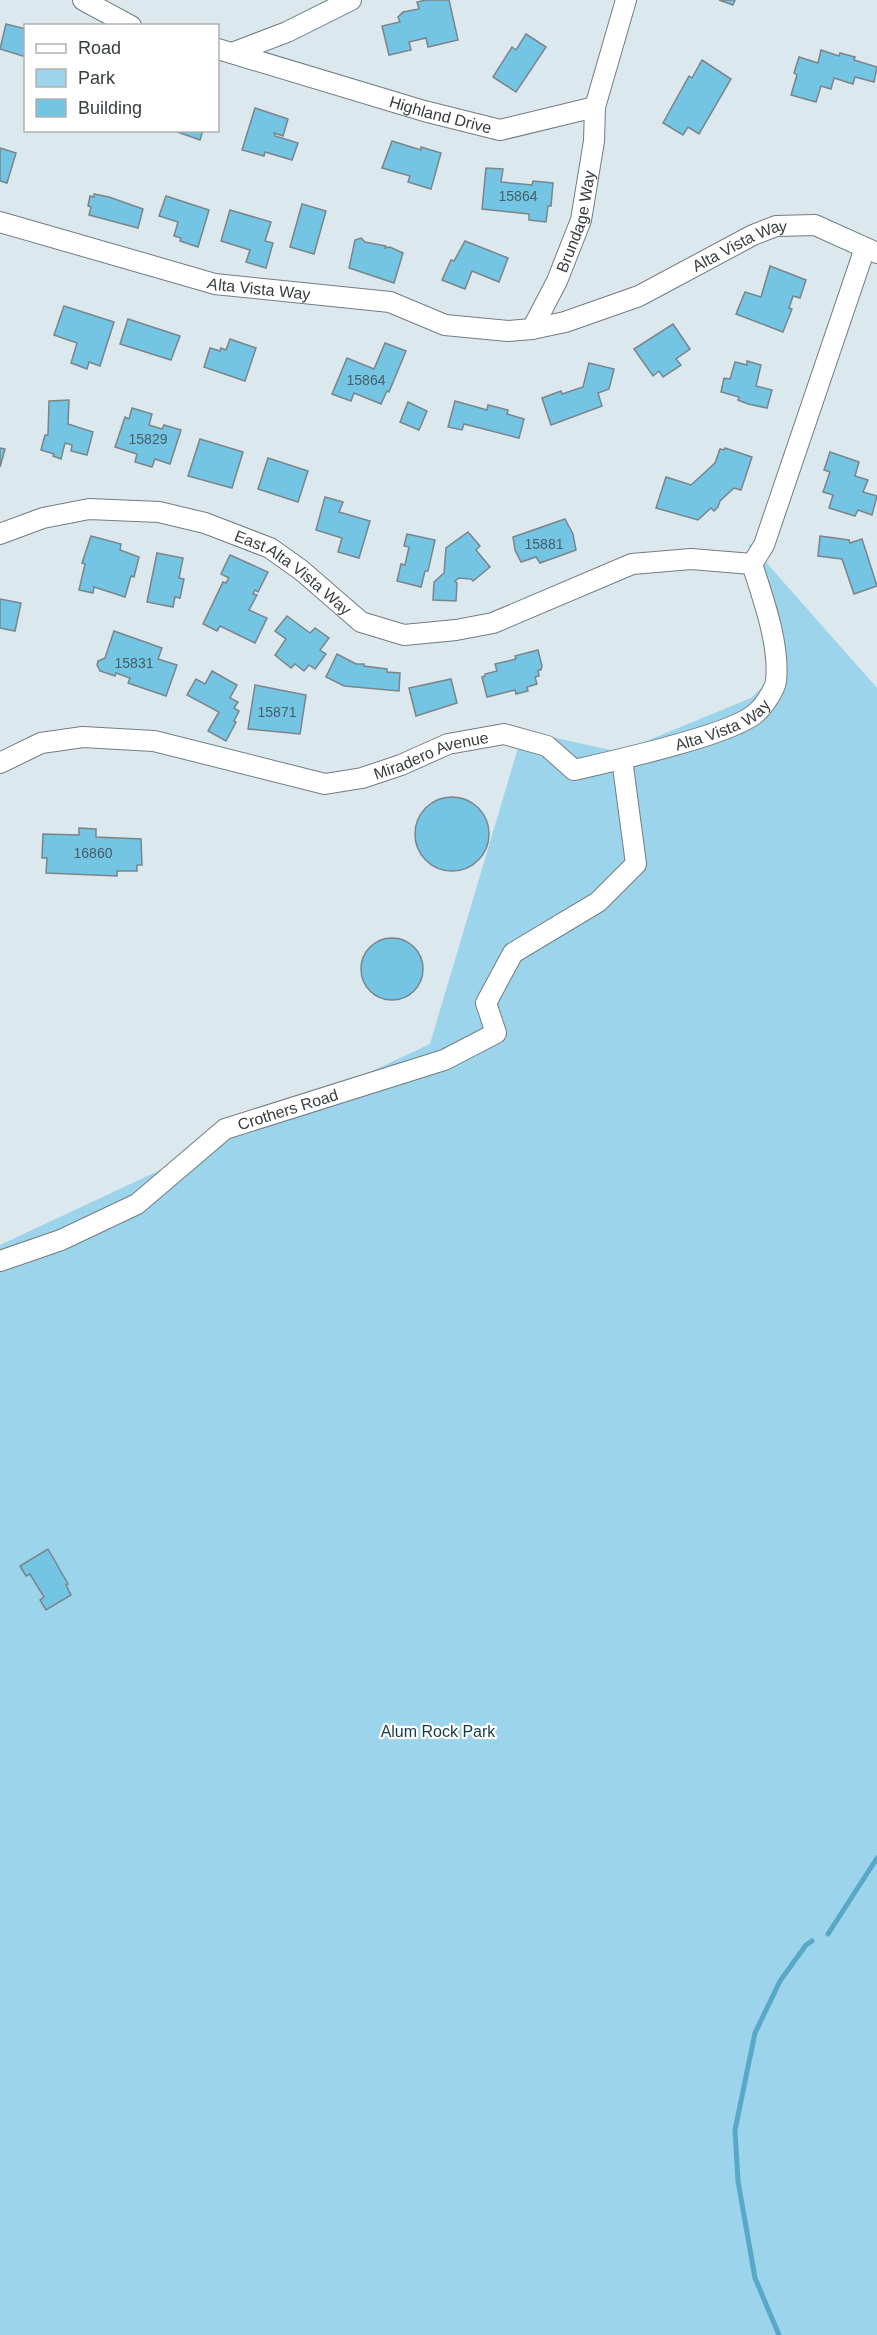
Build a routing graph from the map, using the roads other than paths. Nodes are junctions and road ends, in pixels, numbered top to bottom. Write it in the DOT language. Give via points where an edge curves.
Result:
graph roads {
  1 [pos="83,0"];
  2 [pos="351,0"];
  3 [pos="626,0"];
  4 [pos="127,24"];
  5 [pos="225,51"];
  6 [pos="595,107"];
  7 [pos="0,222"];
  8 [pos="871,251"];
  9 [pos="532,329"];
  10 [pos="0,534"];
  11 [pos="752,564"];
  12 [pos="622,759"];
  13 [pos="0,763"];
  14 [pos="0,1261"];
  1 -- 4 [label="street"];
  2 -- 5 [label="street" via="287,32"];
  3 -- 6 [label="street"];
  5 -- 6 [label="street, Highland Drive" via="500,130"];
  6 -- 9 [label="street, Brundage Way" via="594,141 581,220 557,281"];
  7 -- 9 [label="street, Alta Vista Way" via="215,284 390,302 445,325 508,331"];
  8 -- 9 [label="street, Alta Vista Way" via="815,225 776,226 639,296 565,322"];
  8 -- 11 [label="street, Alta Vista Way" via="764,545"];
  10 -- 11 [label="street, East Alta Vista Way" via="43,518 89,509 159,512 205,523 270,548 361,622 404,635 493,623 632,564 691,559"];
  11 -- 12 [label="street, Alta Vista Way" via="776,655 776,684 757,713 726,729"];
  12 -- 13 [label="street, Miradero Avenue" via="574,770 547,746 504,734 448,744 362,778 325,784 154,741 83,737 41,743"];
  12 -- 14 [label="street, Crothers Road" via="636,864 598,902 513,954 486,1004 496,1032 444,1060 225,1129 137,1204 61,1240"];
}
